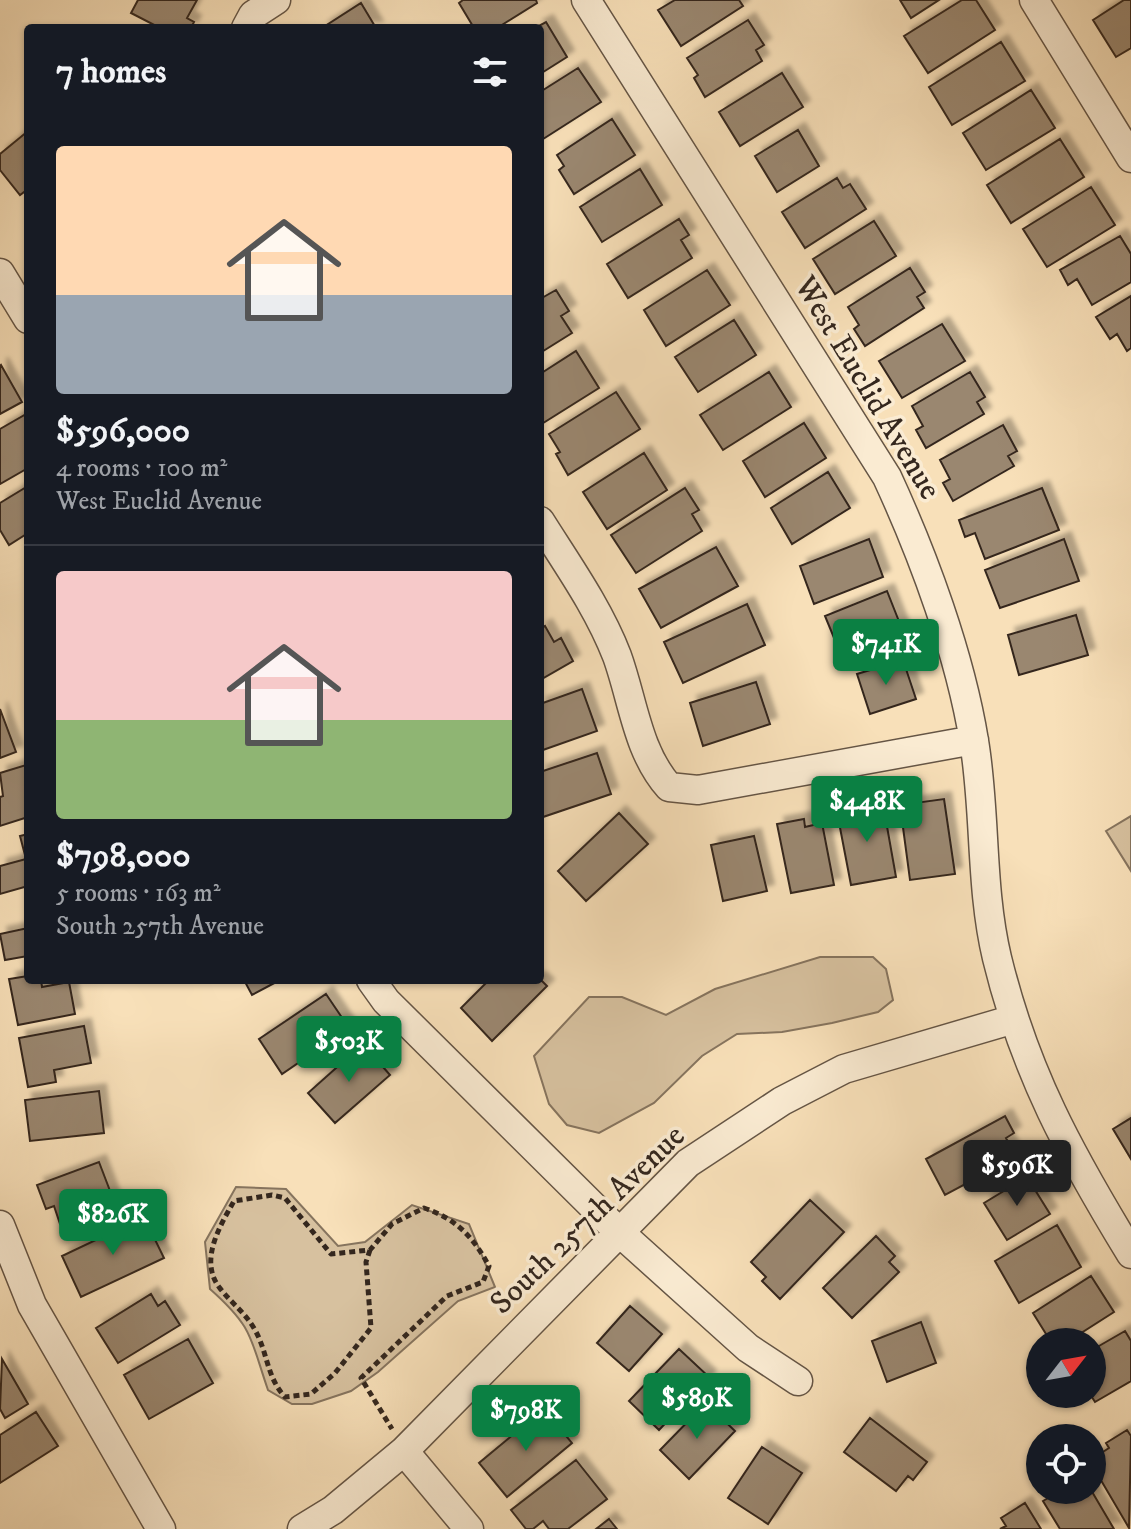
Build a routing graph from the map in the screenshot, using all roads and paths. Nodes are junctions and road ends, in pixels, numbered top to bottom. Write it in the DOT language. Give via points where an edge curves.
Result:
graph roads {
  1 [pos="276,0"];
  2 [pos="586,0"];
  3 [pos="1034,0"];
  4 [pos="248,24"];
  5 [pos="1131,158"];
  6 [pos="0,273"];
  7 [pos="24,312"];
  8 [pos="544,527"];
  9 [pos="974,740"];
  10 [pos="374,984"];
  11 [pos="1014,1019"];
  12 [pos="0,1225"];
  13 [pos="618,1231"];
  14 [pos="370,1250"];
  15 [pos="1131,1254"];
  16 [pos="798,1381"];
  17 [pos="404,1451"];
  18 [pos="161,1529"];
  19 [pos="302,1529"];
  20 [pos="469,1529"];
  1 -- 4 [label="street"];
  2 -- 9 [label="street, West Euclid Avenue" via="887,477 928,575"];
  3 -- 5 [label="street"];
  6 -- 7 [label="street"];
  8 -- 9 [label="street" via="598,614 617,655 650,766 669,787 698,790"];
  9 -- 11 [label="street, West Euclid Avenue" via="996,954"];
  10 -- 13 [label="street"];
  11 -- 13 [label="street, South 257th Avenue" via="844,1069 782,1101 688,1163"];
  11 -- 15 [label="street, West Euclid Avenue" via="1063,1139"];
  12 -- 18 [label="street" via="32,1305"];
  13 -- 16 [label="street" via="748,1348"];
  13 -- 17 [label="street, South 257th Avenue"];
  14 -- 14 [label="path" via="331,1254 285,1198 234,1201 210,1253 217,1286 244,1311 272,1383 285,1397 311,1394 371,1328 366,1262"];
  14 -- 17 [label="path" via="392,1224 424,1208 444,1215 473,1237 489,1266 483,1282 447,1296 361,1378"];
  17 -- 19 [label="street, South 257th Avenue"];
  17 -- 20 [label="street"];
}
